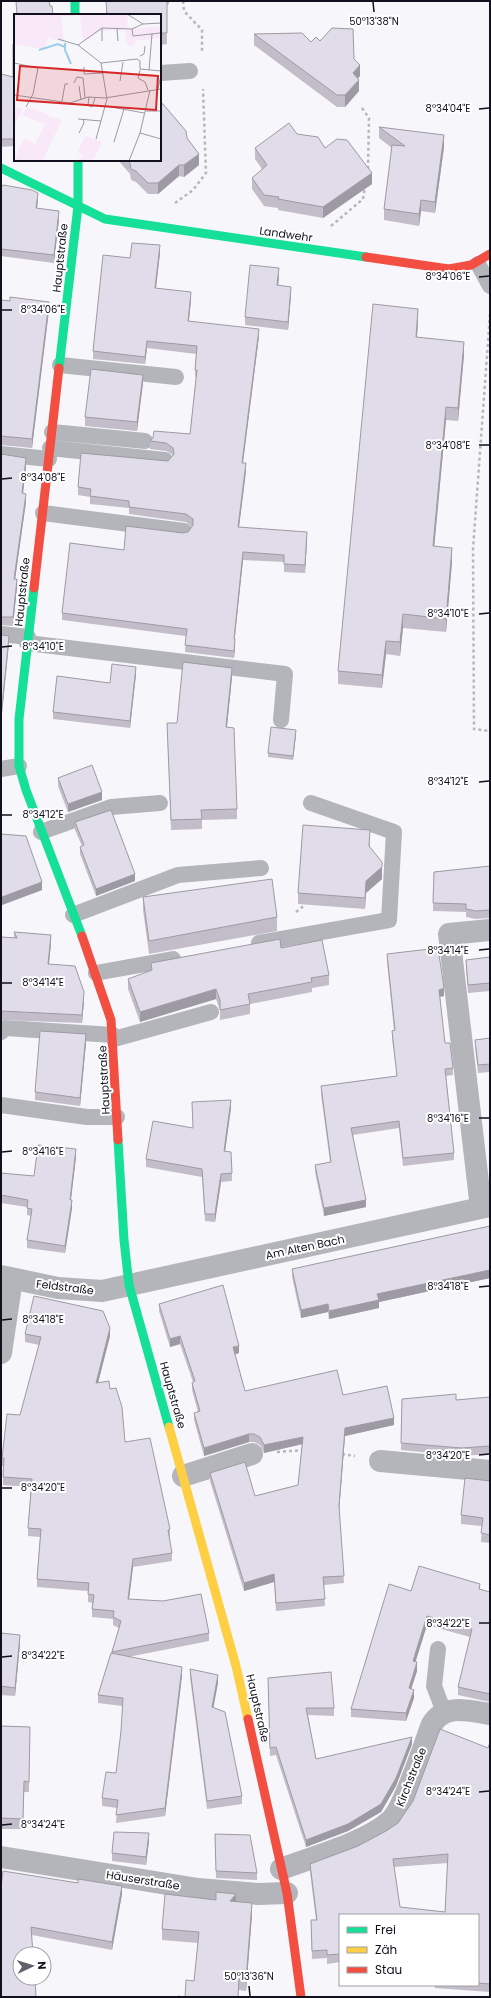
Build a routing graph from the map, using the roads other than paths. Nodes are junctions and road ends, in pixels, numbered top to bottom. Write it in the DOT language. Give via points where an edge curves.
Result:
graph roads {
  1 [pos="75,1"];
  2 [pos="75,14"];
  3 [pos="190,71"];
  4 [pos="161,73"];
  5 [pos="78,161"];
  6 [pos="1,168"];
  7 [pos="78,206"];
  8 [pos="484,259"];
  9 [pos="490,286"];
  10 [pos="60,365"];
  11 [pos="176,377"];
  12 [pos="145,440"];
  13 [pos="51,446"];
  14 [pos="1,454"];
  15 [pos="165,460"];
  16 [pos="42,513"];
  17 [pos="184,531"];
  18 [pos="1,634"];
  19 [pos="28,640"];
  20 [pos="281,720"];
  21 [pos="19,766"];
  22 [pos="1,769"];
  23 [pos="160,803"];
  24 [pos="311,803"];
  25 [pos="41,832"];
  26 [pos="261,868"];
  27 [pos="74,915"];
  28 [pos="490,930"];
  29 [pos="243,946"];
  30 [pos="188,956"];
  31 [pos="96,973"];
  32 [pos="211,1012"];
  33 [pos="1,1032"];
  34 [pos="114,1037"];
  35 [pos="1,1105"];
  36 [pos="117,1117"];
  37 [pos="485,1207"];
  38 [pos="7,1277"];
  39 [pos="129,1285"];
  40 [pos="1,1353"];
  41 [pos="252,1454"];
  42 [pos="380,1461"];
  43 [pos="490,1471"];
  44 [pos="183,1476"];
  45 [pos="438,1649"];
  46 [pos="444,1712"];
  47 [pos="490,1714"];
  48 [pos="1,1857"];
  49 [pos="281,1869"];
  50 [pos="287,1892"];
  51 [pos="301,1997"];
  1 -- 2 [label="street"];
  3 -- 4 [label="lane"];
  5 -- 7 [label="street, Hauptstraße"];
  6 -- 7 [label="street, Landwehr"];
  7 -- 8 [label="street, Landwehr" via="105,219 449,269 462,269"];
  7 -- 10 [label="street, Hauptstraße"];
  8 -- 9 [label="lane"];
  10 -- 11 [label="lane"];
  10 -- 13 [label="street, Hauptstraße"];
  12 -- 13 [label="lane"];
  13 -- 14 [label="lane"];
  13 -- 15 [label="lane"];
  13 -- 16 [label="street, Hauptstraße"];
  16 -- 17 [label="lane"];
  16 -- 19 [label="street, Hauptstraße"];
  18 -- 19 [label="lane"];
  19 -- 20 [label="lane" via="285,674"];
  19 -- 21 [label="street, Hauptstraße" via="19,719"];
  21 -- 22 [label="lane"];
  21 -- 25 [label="street, Hauptstraße"];
  23 -- 25 [label="lane" via="111,807"];
  24 -- 29 [label="lane" via="394,832 389,920"];
  25 -- 27 [label="street, Hauptstraße"];
  26 -- 27 [label="lane" via="178,875"];
  27 -- 31 [label="street, Hauptstraße"];
  28 -- 37 [label="street, Am Alten Bach" via="449,934"];
  30 -- 31 [label="lane"];
  31 -- 34 [label="street, Hauptstraße" via="106,1001"];
  32 -- 34 [label="lane"];
  33 -- 34 [label="lane" via="5,1028"];
  34 -- 36 [label="street, Hauptstraße"];
  35 -- 36 [label="lane" via="87,1117"];
  36 -- 39 [label="street, Hauptstraße" via="124,1247"];
  37 -- 39 [label="street, Am Alten Bach"];
  38 -- 39 [label="street, Feldstraße" via="58,1288 85,1290 102,1291"];
  38 -- 40 [label="street"];
  39 -- 44 [label="street, Hauptstraße"];
  41 -- 44 [label="street"];
  42 -- 43 [label="street"];
  44 -- 49 [label="street, Hauptstraße" via="236,1666"];
  45 -- 46 [label="lane" via="434,1686"];
  46 -- 47 [label="street" via="453,1710"];
  46 -- 49 [label="street, Kirchstraße" via="436,1717 432,1724 401,1806 390,1821 365,1837"];
  48 -- 50 [label="street, Häuserstraße" via="198,1889 258,1894"];
  49 -- 50 [label="street, Hauptstraße"];
  50 -- 51 [label="street, Hauptstraße"];
}
